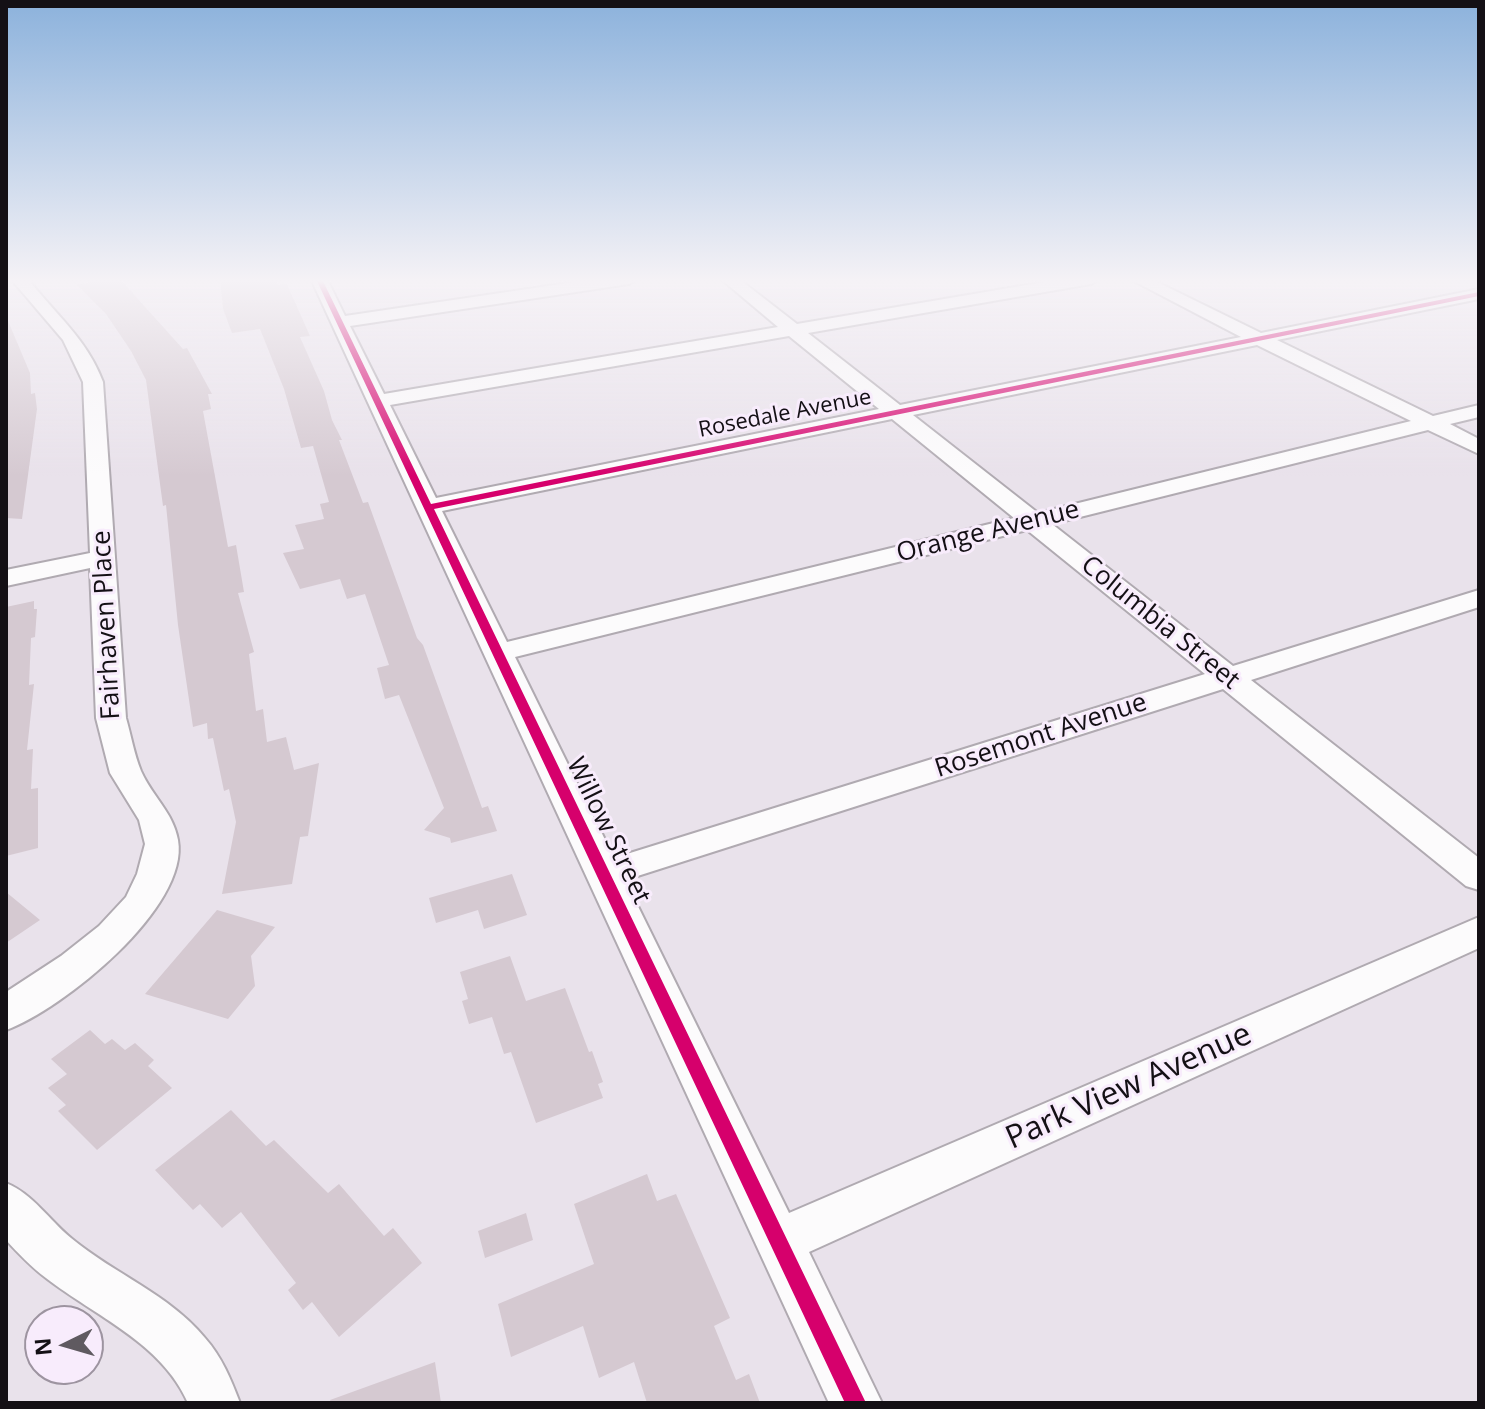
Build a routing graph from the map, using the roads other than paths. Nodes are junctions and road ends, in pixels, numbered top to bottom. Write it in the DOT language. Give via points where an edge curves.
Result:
graph roads {
  1 [pos="76,345"];
  2 [pos="350,345"];
  3 [pos="707,345"];
  4 [pos="812,345"];
  5 [pos="1230,345"];
  6 [pos="1271,345"];
  7 [pos="377,401"];
  8 [pos="1479,411"];
  9 [pos="896,412"];
  10 [pos="1431,423"];
  11 [pos="1479,447"];
  12 [pos="428,507"];
  13 [pos="1033,521"];
  14 [pos="103,558"];
  15 [pos="6,578"];
  16 [pos="1479,598"];
  17 [pos="498,653"];
  18 [pos="1228,677"];
  19 [pos="603,874"];
  20 [pos="1479,877"];
  21 [pos="1479,932"];
  22 [pos="6,1013"];
  23 [pos="6,1205"];
  24 [pos="779,1241"];
  25 [pos="214,1403"];
  26 [pos="856,1403"];
  1 -- 14 [label="street, Fairhaven Place" via="91,374 95,400"];
  2 -- 7 [label="street, Willow Street"];
  3 -- 7 [label="street"];
  4 -- 9 [label="street, Columbia Street"];
  5 -- 9 [label="street, Rosedale Avenue"];
  6 -- 10 [label="street"];
  7 -- 12 [label="street, Willow Street"];
  8 -- 10 [label="street, Orange Avenue"];
  9 -- 12 [label="street, Rosedale Avenue"];
  9 -- 13 [label="street, Columbia Street"];
  10 -- 11 [label="street"];
  10 -- 13 [label="street, Orange Avenue"];
  12 -- 17 [label="street, Willow Street"];
  13 -- 17 [label="street, Orange Avenue"];
  13 -- 18 [label="street, Columbia Street"];
  14 -- 15 [label="street"];
  14 -- 22 [label="street, Fairhaven Place" via="116,745 126,773 156,819 162,844 140,906 75,967"];
  16 -- 18 [label="street, Rosemont Avenue"];
  17 -- 19 [label="street, Willow Street"];
  18 -- 19 [label="street, Rosemont Avenue"];
  18 -- 20 [label="street, Columbia Street"];
  19 -- 24 [label="street, Willow Street"];
  21 -- 24 [label="street, Park View Avenue"];
  23 -- 25 [label="street" via="60,1259 153,1319 185,1351"];
  24 -- 26 [label="street, Willow Street"];
}
